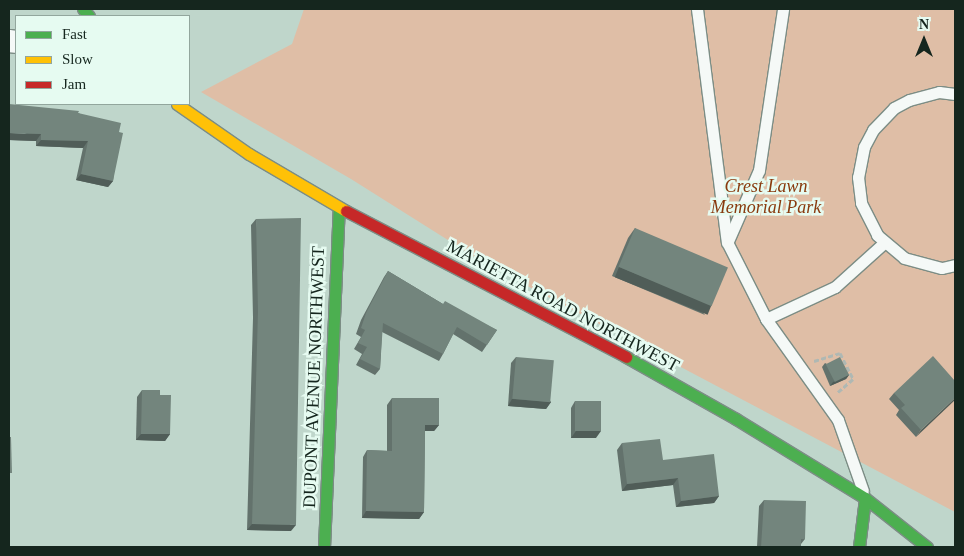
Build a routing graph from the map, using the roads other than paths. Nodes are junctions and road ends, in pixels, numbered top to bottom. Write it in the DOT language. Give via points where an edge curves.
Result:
graph roads {
  1 [pos="697,9"];
  2 [pos="783,9"];
  3 [pos="955,94"];
  4 [pos="179,105"];
  5 [pos="339,208"];
  6 [pos="728,242"];
  7 [pos="885,242"];
  8 [pos="955,265"];
  9 [pos="766,319"];
  10 [pos="865,498"];
  11 [pos="324,547"];
  12 [pos="859,547"];
  13 [pos="927,547"];
  1 -- 6 [label="lane"];
  2 -- 6 [label="lane" via="759,170"];
  3 -- 7 [label="lane" via="939,92 909,100 894,108 873,130 864,147 858,177 860,203 877,235"];
  4 -- 5 [label="main road, MARIETTA ROAD NORTHWEST" via="249,154"];
  5 -- 10 [label="main road, MARIETTA ROAD NORTHWEST" via="578,330 736,419"];
  5 -- 11 [label="main road, DUPONT AVENUE NORTHWEST"];
  6 -- 9 [label="lane"];
  7 -- 8 [label="lane" via="904,258 942,268"];
  7 -- 9 [label="lane" via="835,287"];
  9 -- 10 [label="lane" via="838,420"];
  10 -- 12 [label="main road"];
  10 -- 13 [label="main road, MARIETTA ROAD NORTHWEST"];
}
